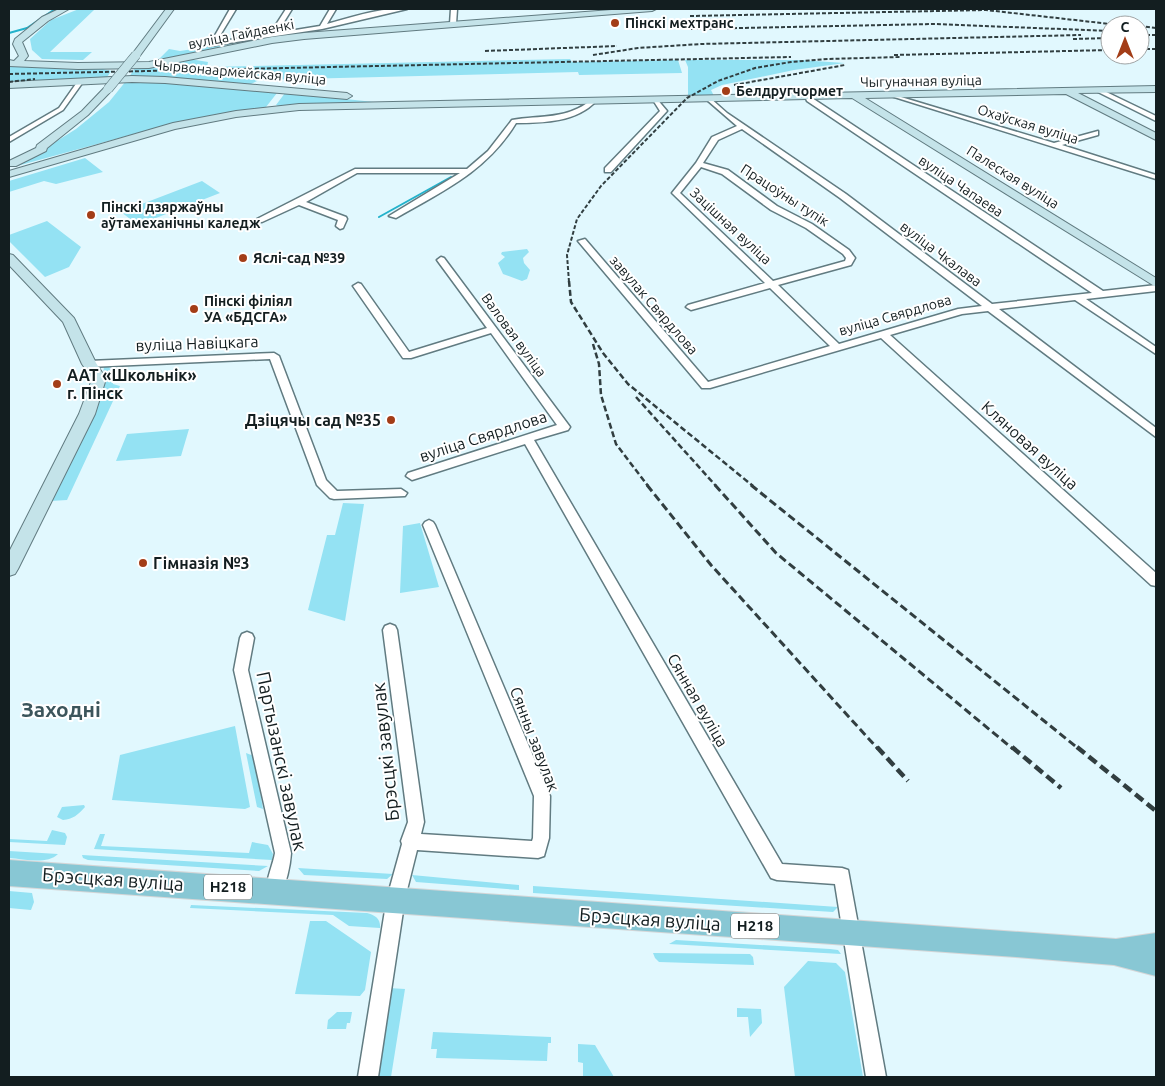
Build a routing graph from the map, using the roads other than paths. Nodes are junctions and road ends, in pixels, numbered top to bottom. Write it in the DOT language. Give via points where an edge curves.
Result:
graph roads {
  1 [pos="65,9"];
  2 [pos="168,9"];
  3 [pos="233,9"];
  4 [pos="289,9"];
  5 [pos="333,9"];
  6 [pos="404,9"];
  7 [pos="454,9"];
  8 [pos="652,9"];
  9 [pos="387,10"];
  10 [pos="604,11"];
  11 [pos="453,24"];
  12 [pos="322,27"];
  13 [pos="273,34"];
  14 [pos="12,63"];
  15 [pos="80,82"];
  16 [pos="9,85"];
  17 [pos="281,90"];
  18 [pos="1098,90"];
  19 [pos="1155,90"];
  20 [pos="1066,91"];
  21 [pos="893,95"];
  22 [pos="855,96"];
  23 [pos="807,97"];
  24 [pos="709,99"];
  25 [pos="656,100"];
  26 [pos="686,100"];
  27 [pos="593,101"];
  28 [pos="377,102"];
  29 [pos="267,110"];
  30 [pos="1156,119"];
  31 [pos="743,126"];
  32 [pos="1095,133"];
  33 [pos="1156,137"];
  34 [pos="9,140"];
  35 [pos="1055,145"];
  36 [pos="41,146"];
  37 [pos="9,160"];
  38 [pos="699,164"];
  39 [pos="608,170"];
  40 [pos="470,171"];
  41 [pos="11,172"];
  42 [pos="1156,177"];
  43 [pos="299,202"];
  44 [pos="393,216"];
  45 [pos="259,220"];
  46 [pos="340,226"];
  47 [pos="582,241"];
  48 [pos="9,258"];
  49 [pos="441,260"];
  50 [pos="1156,283"];
  51 [pos="774,285"];
  52 [pos="358,286"];
  53 [pos="1156,288"];
  54 [pos="1102,295"];
  55 [pos="1078,298"];
  56 [pos="691,307"];
  57 [pos="989,308"];
  58 [pos="493,329"];
  59 [pos="883,334"];
  60 [pos="838,348"];
  61 [pos="1156,351"];
  62 [pos="89,364"];
  63 [pos="706,386"];
  64 [pos="564,427"];
  65 [pos="1156,432"];
  66 [pos="528,439"];
  67 [pos="412,476"];
  68 [pos="401,493"];
  69 [pos="429,525"];
  70 [pos="9,569"];
  71 [pos="1156,581"];
  72 [pos="390,630"];
  73 [pos="247,638"];
  74 [pos="410,841"];
  75 [pos="9,872"];
  76 [pos="274,891"];
  77 [pos="396,898"];
  78 [pos="852,934"];
  79 [pos="1156,946"];
  80 [pos="1114,952"];
  81 [pos="1156,963"];
  82 [pos="368,1077"];
  83 [pos="876,1077"];
  1 -- 14 [label="street, вуліца Гайдаенкі" via="45,19 18,41 24,56"];
  2 -- 36 [label="street, bridge" via="162,22 108,89 85,113"];
  3 -- 13 [label="street" via="211,45"];
  4 -- 13 [label="street"];
  5 -- 12 [label="street"];
  6 -- 9 [label="street"];
  7 -- 11 [label="street"];
  8 -- 10 [label="street, вуліца Гайдаенкі"];
  9 -- 12 [label="street"];
  10 -- 11 [label="street, вуліца Гайдаенкі"];
  11 -- 14 [label="street, вуліца Гайдаенкі" via="272,40 149,65"];
  12 -- 13 [label="street"];
  15 -- 16 [label="street, Чырвонаармейская вуліца"];
  15 -- 17 [label="street, Чырвонаармейская вуліца" via="172,80"];
  15 -- 34 [label="street" via="61,108"];
  17 -- 28 [label="street, Чырвонаармейская вуліца"];
  17 -- 29 [label="street"];
  18 -- 19 [label="street, Чыгуначная вуліца"];
  18 -- 20 [label="street, Чыгуначная вуліца"];
  18 -- 30 [label="street"];
  20 -- 21 [label="street, Чыгуначная вуліца"];
  20 -- 33 [label="street"];
  21 -- 22 [label="street, Чыгуначная вуліца"];
  21 -- 35 [label="street, Охаўская вуліца"];
  22 -- 23 [label="street, Чыгуначная вуліца"];
  22 -- 50 [label="street, Палеская вуліца"];
  23 -- 24 [label="street, Чыгуначная вуліца"];
  23 -- 54 [label="street, вуліца Чапаева"];
  24 -- 26 [label="street, Чыгуначная вуліца"];
  24 -- 31 [label="street, вуліца Чкалава"];
  25 -- 26 [label="street, Чырвонаармейская вуліца"];
  25 -- 27 [label="street, Чырвонаармейская вуліца"];
  25 -- 39 [label="street" via="664,111"];
  27 -- 28 [label="street, Чырвонаармейская вуліца" via="427,105"];
  27 -- 40 [label="street" via="559,117 514,121 493,153"];
  28 -- 29 [label="street, Чырвонаармейская вуліца"];
  29 -- 41 [label="street, Чырвонаармейская вуліца" via="173,126"];
  31 -- 38 [label="street, Зацішная вуліца" via="715,138"];
  31 -- 57 [label="street, вуліца Чкалава" via="843,196"];
  32 -- 35 [label="street"];
  35 -- 42 [label="street, Охаўская вуліца"];
  36 -- 37 [label="street"];
  36 -- 41 [label="street" via="42,149"];
  38 -- 51 [label="street, Зацішная вуліца" via="676,193"];
  38 -- 51 [label="street, Працоўны тупік" via="725,172 851,258 848,263"];
  40 -- 43 [label="street" via="355,171"];
  40 -- 44 [label="street"];
  43 -- 45 [label="street"];
  43 -- 46 [label="street" via="344,220"];
  47 -- 63 [label="street, завулак Свярдлова"];
  48 -- 62 [label="street" via="69,321"];
  49 -- 58 [label="street, Валовая вуліца"];
  51 -- 56 [label="street"];
  51 -- 60 [label="street, Зацішная вуліца"];
  52 -- 58 [label="street" via="406,356"];
  53 -- 54 [label="street, вуліца Свярдлова"];
  54 -- 55 [label="street, вуліца Свярдлова"];
  55 -- 57 [label="street, вуліца Свярдлова"];
  55 -- 61 [label="street"];
  57 -- 59 [label="street, вуліца Свярдлова" via="961,312"];
  57 -- 65 [label="street, вуліца Чкалава"];
  58 -- 64 [label="street, Валовая вуліца"];
  59 -- 60 [label="street, вуліца Свярдлова"];
  59 -- 71 [label="street, Кляновая вуліца"];
  60 -- 63 [label="street, вуліца Свярдлова"];
  62 -- 68 [label="street, вуліца Навіцкага" via="274,356 321,482 334,495"];
  62 -- 70 [label="street" via="98,382 92,400"];
  64 -- 66 [label="street, вуліца Свярдлова"];
  66 -- 67 [label="street, вуліца Свярдлова"];
  66 -- 78 [label="street, Сянная вуліца" via="777,872 842,876"];
  69 -- 74 [label="street, Сянны завулак" via="542,796 541,838 538,850"];
  72 -- 74 [label="street, Брэсцкі завулак" via="415,805 416,822"];
  73 -- 76 [label="street, Партызанскі завулак" via="242,670 283,853"];
  74 -- 77 [label="street, Брэсцкі завулак"];
  75 -- 76 [label="main road, Брэсцкая вуліца / Н218"];
  76 -- 77 [label="main road, Брэсцкая вуліца / Н218"];
  77 -- 78 [label="main road, Брэсцкая вуліца / Н218"];
  77 -- 82 [label="street"];
  78 -- 80 [label="main road, Брэсцкая вуліца / Н218"];
  78 -- 83 [label="street"];
  79 -- 80 [label="main road, Брэсцкая вуліца / Н218"];
  80 -- 81 [label="main road, Брэсцкая вуліца / Н218"];
}
